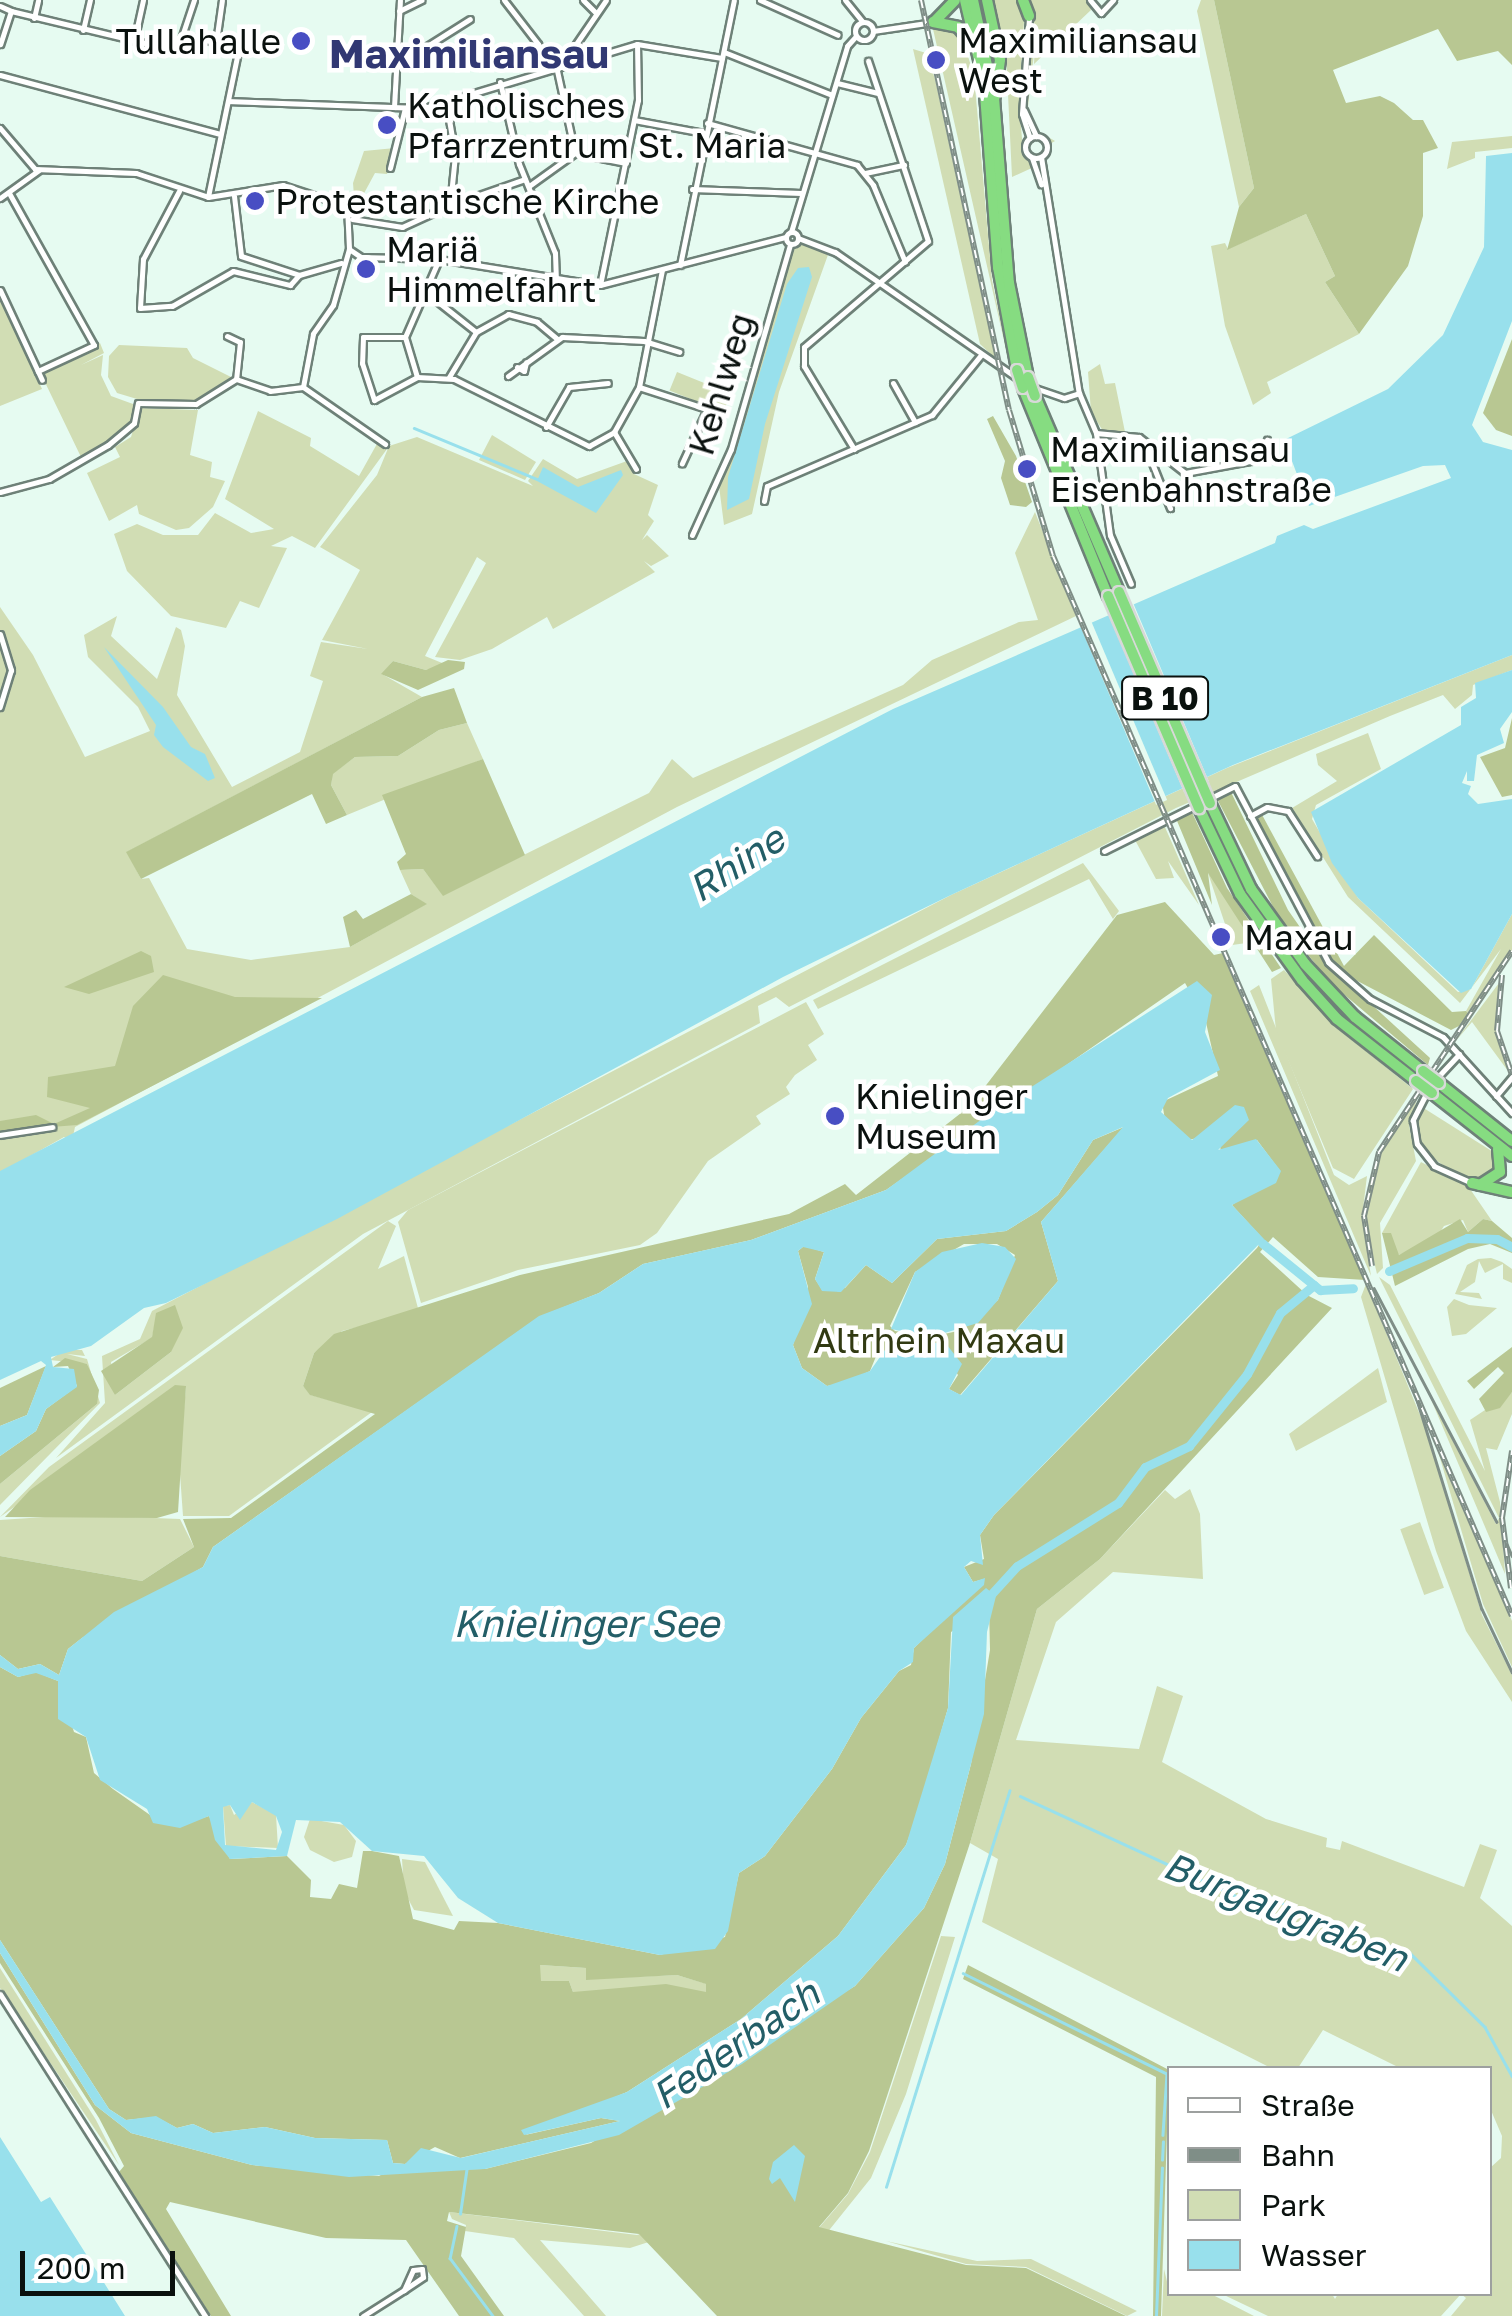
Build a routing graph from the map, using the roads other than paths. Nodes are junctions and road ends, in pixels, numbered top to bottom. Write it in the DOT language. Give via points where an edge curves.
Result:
graph roads {
  1 [pos="38,0"];
  2 [pos="90,0"];
  3 [pos="143,0"];
  4 [pos="194,0"];
  5 [pos="222,0"];
  6 [pos="400,0"];
  7 [pos="422,0"];
  8 [pos="504,0"];
  9 [pos="583,0"];
  10 [pos="606,0"];
  11 [pos="734,0"];
  12 [pos="760,0"];
  13 [pos="846,0"];
  14 [pos="955,0"];
  15 [pos="965,0"];
  16 [pos="973,0"];
  17 [pos="1090,0"];
  18 [pos="1113,0"];
  19 [pos="1027,1"];
  20 [pos="989,4"];
  21 [pos="0,6"];
  22 [pos="11,11"];
  23 [pos="399,11"];
  24 [pos="596,12"];
  25 [pos="1029,16"];
  26 [pos="34,18"];
  27 [pos="470,19"];
  28 [pos="862,22"];
  29 [pos="933,22"];
  30 [pos="83,30"];
  31 [pos="874,31"];
  32 [pos="838,35"];
  33 [pos="856,36"];
  34 [pos="185,39"];
  35 [pos="134,41"];
  36 [pos="216,42"];
  37 [pos="0,44"];
  38 [pos="637,44"];
  39 [pos="978,51"];
  40 [pos="723,55"];
  41 [pos="395,58"];
  42 [pos="868,61"];
  43 [pos="560,64"];
  44 [pos="548,68"];
  45 [pos="0,75"];
  46 [pos="500,82"];
  47 [pos="837,83"];
  48 [pos="879,93"];
  49 [pos="832,95"];
  50 [pos="994,98"];
  51 [pos="229,101"];
  52 [pos="446,102"];
  53 [pos="394,107"];
  54 [pos="405,108"];
  55 [pos="634,120"];
  56 [pos="707,122"];
  57 [pos="0,128"];
  58 [pos="704,133"];
  59 [pos="220,134"];
  60 [pos="1033,138"];
  61 [pos="814,152"];
  62 [pos="575,154"];
  63 [pos="1041,157"];
  64 [pos="1032,158"];
  65 [pos="626,163"];
  66 [pos="904,165"];
  67 [pos="390,168"];
  68 [pos="39,170"];
  69 [pos="865,173"];
  70 [pos="525,179"];
  71 [pos="528,186"];
  72 [pos="692,189"];
  73 [pos="179,190"];
  74 [pos="1044,191"];
  75 [pos="9,192"];
  76 [pos="801,193"];
  77 [pos="234,196"];
  78 [pos="208,197"];
  79 [pos="0,198"];
  80 [pos="450,205"];
  81 [pos="351,219"];
  82 [pos="789,238"];
  83 [pos="349,249"];
  84 [pos="439,259"];
  85 [pos="343,262"];
  86 [pos="904,262"];
  87 [pos="680,265"];
  88 [pos="662,270"];
  89 [pos="299,275"];
  90 [pos="556,279"];
  91 [pos="878,284"];
  92 [pos="600,285"];
  93 [pos="0,290"];
  94 [pos="428,294"];
  95 [pos="476,332"];
  96 [pos="228,336"];
  97 [pos="406,337"];
  98 [pos="557,338"];
  99 [pos="650,342"];
  100 [pos="679,352"];
  101 [pos="981,356"];
  102 [pos="38,371"];
  103 [pos="508,376"];
  104 [pos="417,377"];
  105 [pos="449,378"];
  106 [pos="236,379"];
  107 [pos="42,380"];
  108 [pos="608,383"];
  109 [pos="893,383"];
  110 [pos="303,386"];
  111 [pos="639,387"];
  112 [pos="1079,392"];
  113 [pos="916,422"];
  114 [pos="546,426"];
  115 [pos="614,432"];
  116 [pos="1096,433"];
  117 [pos="1266,440"];
  118 [pos="386,444"];
  119 [pos="1154,448"];
  120 [pos="854,449"];
  121 [pos="682,464"];
  122 [pos="1060,468"];
  123 [pos="636,469"];
  124 [pos="0,492"];
  125 [pos="764,501"];
  126 [pos="1170,508"];
  127 [pos="692,535"];
  128 [pos="1131,584"];
  129 [pos="0,634"];
  130 [pos="0,707"];
  131 [pos="1250,816"];
  132 [pos="1104,852"];
  133 [pos="1317,856"];
  134 [pos="1459,1054"];
  135 [pos="1512,1077"];
  136 [pos="1436,1088"];
  137 [pos="1496,1096"];
  138 [pos="1512,1113"];
  139 [pos="52,1127"];
  140 [pos="1487,1134"];
  141 [pos="0,1135"];
  142 [pos="1512,1141"];
  143 [pos="1512,1156"];
  144 [pos="1476,1184"];
  145 [pos="1512,1192"];
  146 [pos="0,1994"];
  147 [pos="404,2290"];
  148 [pos="206,2316"];
  149 [pos="362,2316"];
  1 -- 26 [label="street"];
  2 -- 30 [label="street"];
  3 -- 35 [label="street"];
  4 -- 34 [label="street"];
  5 -- 36 [label="street"];
  6 -- 23 [label="street"];
  7 -- 23 [label="street"];
  8 -- 44 [label="street"];
  9 -- 24 [label="street"];
  10 -- 24 [label="street"];
  11 -- 40 [label="street"];
  12 -- 32 [label="street"];
  13 -- 28 [label="street"];
  14 -- 29 [label="highway"];
  15 -- 39 [label="highway, B 10"];
  16 -- 50 [label="highway, B 10"];
  17 -- 18 [label="street" via="1100,12"];
  19 -- 25 [label="highway"];
  20 -- 50 [label="highway" via="1000,60"];
  21 -- 22 [label="street"];
  22 -- 26 [label="street"];
  22 -- 37 [label="street"];
  23 -- 41 [label="street"];
  24 -- 43 [label="street"];
  25 -- 60 [label="street" via="1022,107"];
  26 -- 30 [label="street"];
  27 -- 41 [label="street" via="408,58"];
  28 -- 31 [label="street"];
  28 -- 33 [label="street, Kehlweg"];
  29 -- 31 [label="street"];
  29 -- 39 [label="highway" via="958,28"];
  30 -- 35 [label="street"];
  31 -- 33 [label="street" via="866,40"];
  33 -- 47 [label="street, Kehlweg" via="846,46"];
  34 -- 35 [label="street" via="177,52"];
  34 -- 36 [label="street"];
  36 -- 51 [label="street" via="239,47"];
  38 -- 40 [label="street"];
  38 -- 43 [label="street"];
  38 -- 55 [label="street"];
  39 -- 122 [label="highway, B 10, bridge" via="1000,286 1017,370"];
  40 -- 49 [label="street"];
  40 -- 56 [label="street"];
  41 -- 53 [label="street"];
  42 -- 48 [label="street"];
  43 -- 44 [label="street"];
  43 -- 62 [label="street"];
  44 -- 46 [label="street"];
  45 -- 59 [label="street"];
  46 -- 52 [label="street"];
  46 -- 70 [label="street"];
  47 -- 48 [label="street"];
  47 -- 49 [label="street, Kehlweg"];
  48 -- 66 [label="street"];
  49 -- 61 [label="street, Kehlweg"];
  50 -- 122 [label="highway, B 10, bridge" via="1008,283 1028,377"];
  51 -- 53 [label="street"];
  51 -- 59 [label="street"];
  52 -- 54 [label="street"];
  52 -- 80 [label="street" via="455,154"];
  53 -- 54 [label="street"];
  54 -- 67 [label="street"];
  55 -- 58 [label="street"];
  55 -- 65 [label="street"];
  56 -- 58 [label="street"];
  56 -- 61 [label="street"];
  57 -- 68 [label="street" via="24,162"];
  58 -- 72 [label="street"];
  59 -- 78 [label="street"];
  60 -- 63 [label="street" via="1046,146"];
  60 -- 64 [label="street" via="1026,150"];
  61 -- 69 [label="street" via="853,162"];
  61 -- 76 [label="street, Kehlweg"];
  62 -- 65 [label="street"];
  62 -- 71 [label="street"];
  63 -- 64 [label="street"];
  63 -- 74 [label="street"];
  64 -- 74 [label="street"];
  65 -- 92 [label="street"];
  66 -- 69 [label="street"];
  66 -- 86 [label="street" via="928,241"];
  68 -- 73 [label="street" via="136,173"];
  68 -- 75 [label="street"];
  69 -- 86 [label="street"];
  70 -- 71 [label="street"];
  70 -- 80 [label="street"];
  71 -- 90 [label="street" via="555,253"];
  72 -- 76 [label="street"];
  72 -- 87 [label="street"];
  73 -- 78 [label="street"];
  73 -- 89 [label="street" via="143,259 140,308 172,306 233,271 290,284"];
  74 -- 112 [label="street"];
  75 -- 79 [label="street"];
  75 -- 102 [label="street" via="94,344"];
  76 -- 82 [label="street, Kehlweg"];
  77 -- 78 [label="street"];
  77 -- 81 [label="street" via="288,186 347,206"];
  77 -- 89 [label="street" via="241,256"];
  80 -- 81 [label="street" via="395,228"];
  81 -- 83 [label="street"];
  82 -- 87 [label="street"];
  82 -- 91 [label="street" via="835,252"];
  82 -- 127 [label="street, Kehlweg" via="731,449"];
  83 -- 84 [label="street" via="361,256"];
  83 -- 85 [label="street"];
  84 -- 90 [label="street"];
  84 -- 94 [label="street"];
  85 -- 89 [label="street"];
  85 -- 110 [label="street" via="333,305 312,334"];
  86 -- 91 [label="street"];
  87 -- 88 [label="street"];
  88 -- 92 [label="street"];
  88 -- 99 [label="street"];
  90 -- 92 [label="street"];
  91 -- 101 [label="street"];
  91 -- 120 [label="street" via="802,354"];
  93 -- 102 [label="street"];
  94 -- 95 [label="street"];
  94 -- 97 [label="street"];
  95 -- 98 [label="street" via="508,314 538,322"];
  95 -- 105 [label="street"];
  96 -- 106 [label="street" via="240,342"];
  97 -- 104 [label="street"];
  97 -- 104 [label="street" via="364,337 362,363 374,400"];
  98 -- 99 [label="street"];
  98 -- 103 [label="street"];
  99 -- 100 [label="street"];
  99 -- 111 [label="street"];
  101 -- 112 [label="street" via="1048,394"];
  101 -- 113 [label="street" via="954,393"];
  102 -- 107 [label="street"];
  104 -- 105 [label="street"];
  105 -- 114 [label="street"];
  106 -- 110 [label="street" via="270,391"];
  106 -- 124 [label="street" via="196,404 138,403 123,435 49,479"];
  108 -- 114 [label="street" via="568,387"];
  109 -- 113 [label="street"];
  110 -- 118 [label="street"];
  111 -- 115 [label="street"];
  111 -- 121 [label="street" via="707,409"];
  112 -- 116 [label="street"];
  113 -- 120 [label="street"];
  114 -- 115 [label="street" via="586,446"];
  115 -- 123 [label="street"];
  116 -- 119 [label="street" via="1139,437"];
  116 -- 128 [label="street" via="1110,535"];
  117 -- 119 [label="street" via="1250,461 1194,472 1177,470"];
  119 -- 126 [label="street" via="1150,458"];
  120 -- 125 [label="street" via="767,486"];
  122 -- 136 [label="highway, B 10, bridge" via="1240,894 1336,1019"];
  129 -- 130 [label="street" via="11,670"];
  131 -- 132 [label="street" via="1235,786"];
  131 -- 133 [label="street" via="1267,808 1288,811"];
  131 -- 134 [label="street" via="1328,962 1354,988 1441,1035"];
  134 -- 137 [label="street"];
  134 -- 144 [label="street" via="1419,1104 1413,1128 1429,1162"];
  135 -- 137 [label="street"];
  136 -- 140 [label="highway, B 10"];
  136 -- 142 [label="highway, B 10"];
  137 -- 138 [label="street"];
  139 -- 141 [label="street"];
  140 -- 143 [label="highway, B 10"];
  140 -- 144 [label="highway" via="1502,1166"];
  144 -- 145 [label="highway"];
  146 -- 148 [label="street"];
  147 -- 147 [label="street" via="424,2277 422,2269 413,2270"];
  147 -- 149 [label="street"];
}
